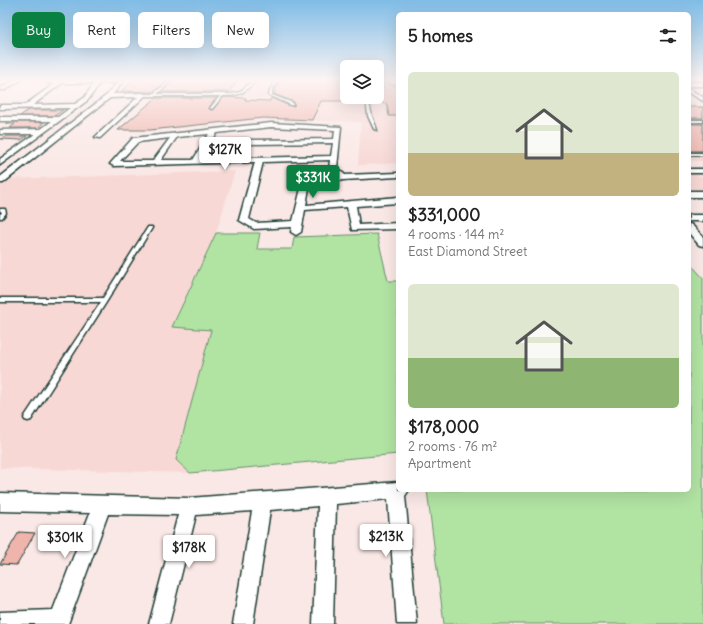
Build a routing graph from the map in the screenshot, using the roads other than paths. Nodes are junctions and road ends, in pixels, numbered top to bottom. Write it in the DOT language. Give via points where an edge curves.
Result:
graph roads {
  1 [pos="74,108"];
  2 [pos="94,108"];
  3 [pos="129,108"];
  4 [pos="369,108"];
  5 [pos="0,119"];
  6 [pos="59,119"];
  7 [pos="691,121"];
  8 [pos="703,121"];
  9 [pos="255,127"];
  10 [pos="376,129"];
  11 [pos="38,132"];
  12 [pos="63,132"];
  13 [pos="214,132"];
  14 [pos="2,133"];
  15 [pos="174,136"];
  16 [pos="98,137"];
  17 [pos="337,141"];
  18 [pos="247,151"];
  19 [pos="691,154"];
  20 [pos="703,154"];
  21 [pos="335,158"];
  22 [pos="260,160"];
  23 [pos="196,162"];
  24 [pos="0,163"];
  25 [pos="155,163"];
  26 [pos="396,175"];
  27 [pos="343,178"];
  28 [pos="0,181"];
  29 [pos="691,194"];
  30 [pos="703,194"];
  31 [pos="396,200"];
  32 [pos="352,204"];
  33 [pos="301,208"];
  34 [pos="0,210"];
  35 [pos="0,217"];
  36 [pos="691,218"];
  37 [pos="703,218"];
  38 [pos="396,227"];
  39 [pos="150,228"];
  40 [pos="691,229"];
  41 [pos="703,243"];
  42 [pos="0,300"];
  43 [pos="105,300"];
  44 [pos="28,418"];
  45 [pos="396,490"];
  46 [pos="398,492"];
  47 [pos="327,497"];
  48 [pos="0,502"];
  49 [pos="262,502"];
  50 [pos="102,505"];
  51 [pos="189,507"];
  52 [pos="0,622"];
  53 [pos="58,622"];
  54 [pos="159,624"];
  55 [pos="243,624"];
  56 [pos="323,624"];
  57 [pos="407,624"];
  1 -- 6 [label="street"];
  2 -- 12 [label="street"];
  3 -- 16 [label="street"];
  4 -- 10 [label="lane"];
  5 -- 6 [label="street"];
  6 -- 11 [label="street"];
  7 -- 8 [label="lane"];
  9 -- 13 [label="street"];
  9 -- 17 [label="street" via="271,125 339,128"];
  9 -- 18 [label="street"];
  11 -- 12 [label="street"];
  11 -- 14 [label="street"];
  11 -- 24 [label="street"];
  12 -- 28 [label="street"];
  13 -- 15 [label="street"];
  13 -- 23 [label="street"];
  15 -- 25 [label="street"];
  15 -- 25 [label="street" via="136,140 114,164"];
  17 -- 18 [label="street"];
  17 -- 21 [label="street"];
  18 -- 22 [label="street"];
  18 -- 23 [label="street"];
  19 -- 20 [label="lane"];
  21 -- 22 [label="street"];
  21 -- 27 [label="street" via="333,169"];
  22 -- 33 [label="street" via="244,220 254,226 297,228"];
  23 -- 25 [label="street"];
  26 -- 27 [label="street"];
  27 -- 33 [label="street" via="305,186"];
  29 -- 30 [label="street"];
  31 -- 32 [label="street"];
  32 -- 33 [label="street"];
  32 -- 38 [label="street" via="355,228"];
  34 -- 35 [label="lane" via="4,213"];
  36 -- 37 [label="street"];
  39 -- 43 [label="lane"];
  40 -- 41 [label="street"];
  42 -- 43 [label="lane"];
  43 -- 44 [label="lane"];
  45 -- 47 [label="street"];
  46 -- 57 [label="street"];
  47 -- 49 [label="street"];
  47 -- 56 [label="street"];
  48 -- 50 [label="street"];
  49 -- 51 [label="street"];
  49 -- 55 [label="street"];
  50 -- 51 [label="street"];
  50 -- 53 [label="street"];
  51 -- 54 [label="street"];
  52 -- 53 [label="street"];
}
